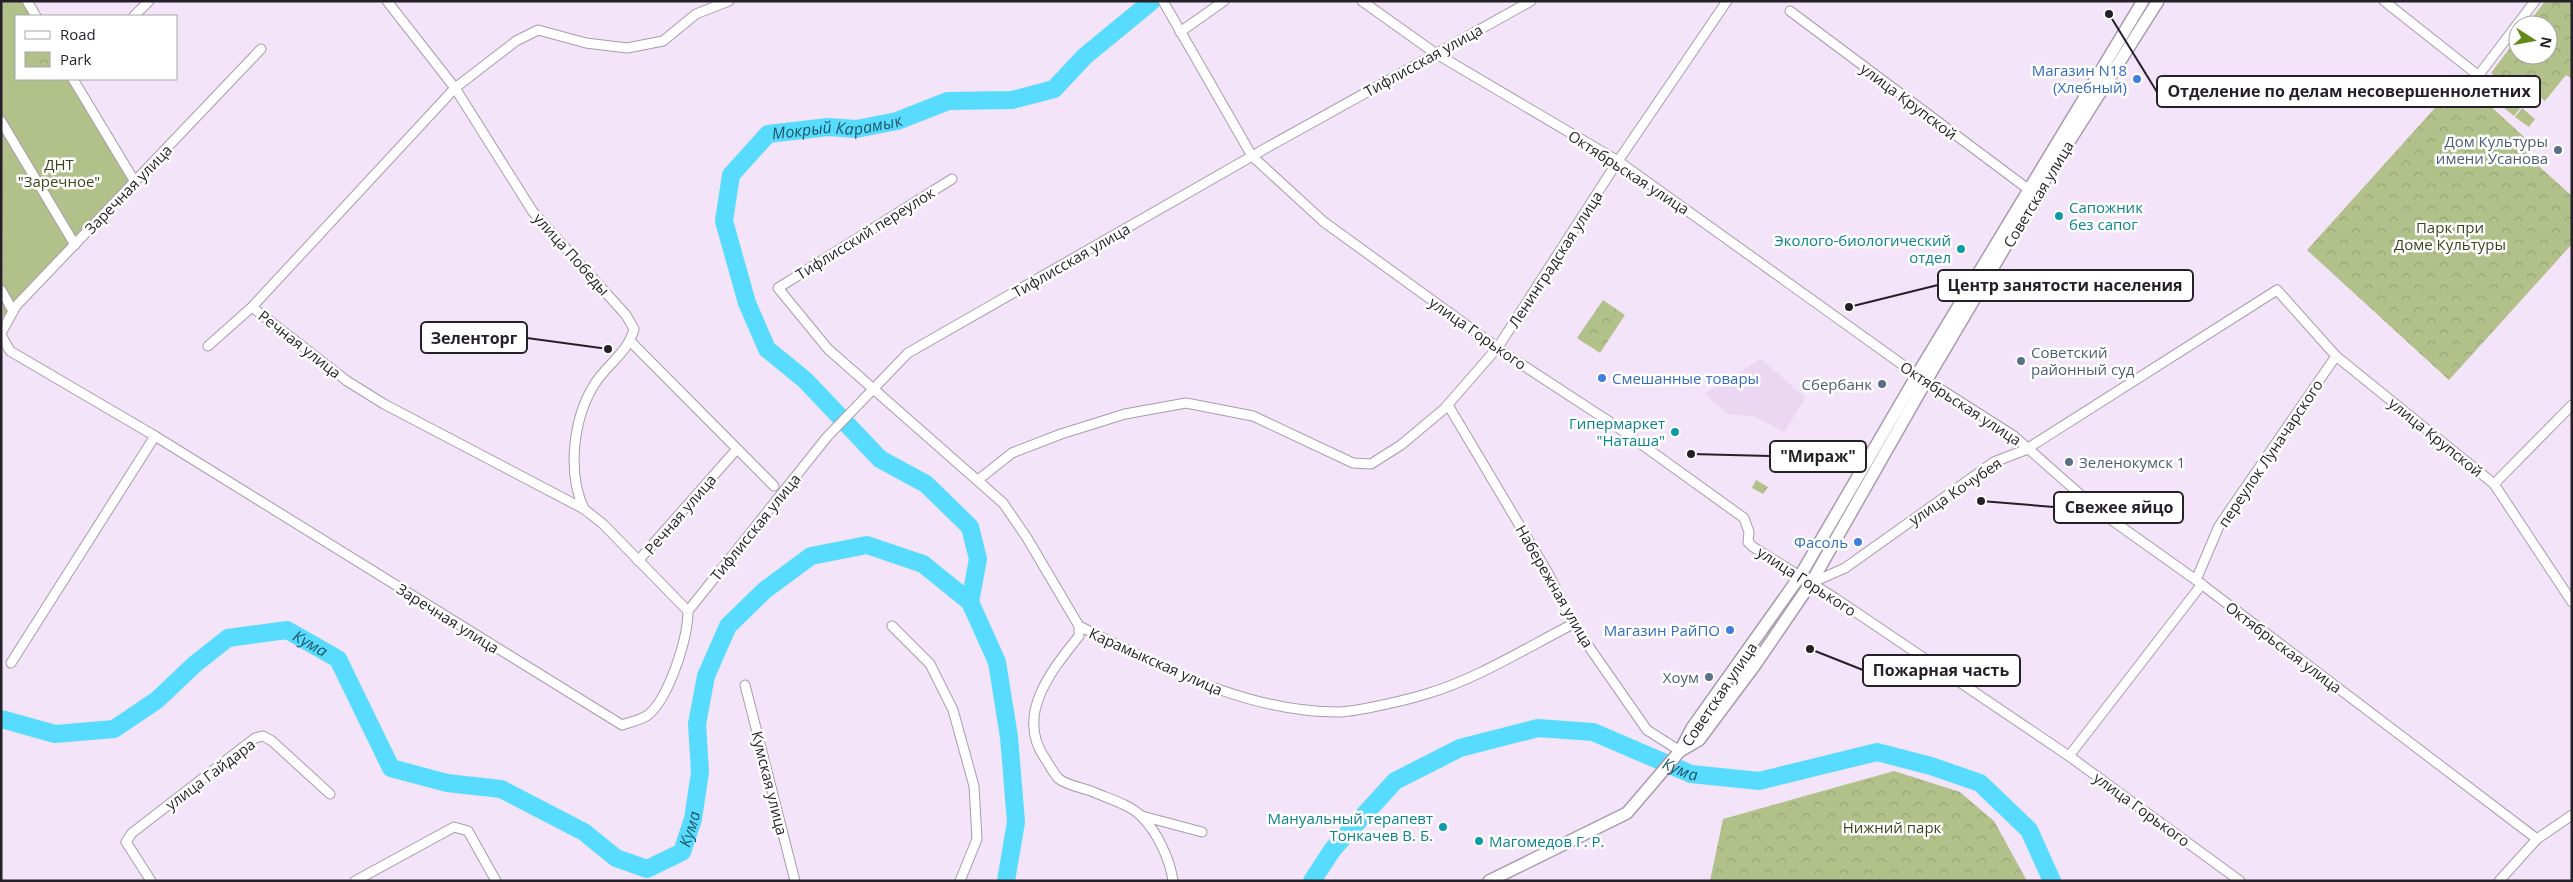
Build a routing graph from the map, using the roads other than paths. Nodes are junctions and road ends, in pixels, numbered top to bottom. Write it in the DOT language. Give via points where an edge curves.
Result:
graph roads {
  1 [pos="27,1"];
  2 [pos="149,1"];
  3 [pos="388,1"];
  4 [pos="729,1"];
  5 [pos="1162,1"];
  6 [pos="1224,1"];
  7 [pos="1362,1"];
  8 [pos="1530,1"];
  9 [pos="1727,1"];
  10 [pos="2143,1"];
  11 [pos="2158,1"];
  12 [pos="2384,1"];
  13 [pos="2535,1"];
  14 [pos="715,3"];
  15 [pos="1790,11"];
  16 [pos="35,15"];
  17 [pos="135,15"];
  18 [pos="1180,32"];
  19 [pos="261,49"];
  20 [pos="1434,53"];
  21 [pos="74,80"];
  22 [pos="455,88"];
  23 [pos="1,121"];
  24 [pos="1252,156"];
  25 [pos="1618,162"];
  26 [pos="952,179"];
  27 [pos="134,182"];
  28 [pos="2028,189"];
  29 [pos="75,245"];
  30 [pos="778,288"];
  31 [pos="1,290"];
  32 [pos="2277,290"];
  33 [pos="252,307"];
  34 [pos="14,311"];
  35 [pos="1,334"];
  36 [pos="631,342"];
  37 [pos="208,346"];
  38 [pos="1498,347"];
  39 [pos="2336,356"];
  40 [pos="1921,378"];
  41 [pos="874,388"];
  42 [pos="1448,405"];
  43 [pos="2572,405"];
  44 [pos="156,436"];
  45 [pos="2028,448"];
  46 [pos="737,449"];
  47 [pos="978,480"];
  48 [pos="2494,484"];
  49 [pos="774,486"];
  50 [pos="584,509"];
  51 [pos="638,561"];
  52 [pos="1800,576"];
  53 [pos="2199,582"];
  54 [pos="1811,583"];
  55 [pos="2572,602"];
  56 [pos="688,611"];
  57 [pos="1574,624"];
  58 [pos="892,626"];
  59 [pos="1079,626"];
  60 [pos="11,662"];
  61 [pos="745,685"];
  62 [pos="1680,751"];
  63 [pos="2069,756"];
  64 [pos="330,794"];
  65 [pos="2572,815"];
  66 [pos="1142,816"];
  67 [pos="1202,832"];
  68 [pos="2537,839"];
  69 [pos="151,881"];
  70 [pos="355,881"];
  71 [pos="496,881"];
  72 [pos="795,881"];
  73 [pos="960,881"];
  74 [pos="1173,881"];
  75 [pos="1489,881"];
  76 [pos="2240,881"];
  77 [pos="2499,881"];
  1 -- 16 [label="street"];
  2 -- 17 [label="street"];
  3 -- 22 [label="street, улица Победы"];
  4 -- 14 [label="street, Речная улица"];
  5 -- 18 [label="street, улица Горького"];
  6 -- 18 [label="street"];
  7 -- 20 [label="street, Октябрьская улица"];
  8 -- 20 [label="street, Тифлисская улица"];
  9 -- 25 [label="street, Ленинградская улица"];
  10 -- 28 [label="street, Советская улица"];
  11 -- 40 [label="street, Советская улица"];
  12 -- 13 [label="street" via="2481,78"];
  14 -- 22 [label="street, Речная улица" via="663,41 627,48 586,43 538,30 516,41"];
  15 -- 28 [label="street, улица Крупской"];
  18 -- 24 [label="street, улица Горького"];
  19 -- 27 [label="street, Заречная улица"];
  20 -- 24 [label="street, Тифлисская улица"];
  20 -- 25 [label="street, Октябрьская улица"];
  21 -- 27 [label="street"];
  22 -- 33 [label="street, Речная улица"];
  22 -- 36 [label="street, улица Победы" via="533,212 628,316 634,329"];
  23 -- 29 [label="street"];
  24 -- 38 [label="street, улица Горького" via="1324,222"];
  24 -- 41 [label="street, Тифлисская улица" via="908,353"];
  25 -- 38 [label="street, Ленинградская улица"];
  25 -- 40 [label="street, Октябрьская улица"];
  26 -- 30 [label="street, Тифлисский переулок"];
  27 -- 29 [label="street, Заречная улица"];
  28 -- 40 [label="street, Советская улица"];
  29 -- 34 [label="street, Заречная улица"];
  30 -- 41 [label="street, Карамыкская улица" via="828,349"];
  31 -- 34 [label="street"];
  32 -- 39 [label="street, улица Крупской"];
  32 -- 45 [label="street, улица Кочубея"];
  33 -- 37 [label="street"];
  33 -- 50 [label="street, Речная улица" via="333,371 384,404"];
  34 -- 35 [label="street, Заречная улица"];
  35 -- 44 [label="street, Заречная улица" via="10,351"];
  36 -- 46 [label="street"];
  36 -- 50 [label="street" via="594,384 580,423 575,473 577,495"];
  38 -- 42 [label="street, Ленинградская улица"];
  38 -- 52 [label="street, улица Горького" via="1744,518 1749,532 1748,542"];
  39 -- 48 [label="street, улица Крупской"];
  39 -- 53 [label="street, переулок Луначарского" via="2219,526"];
  40 -- 45 [label="street, Октябрьская улица"];
  40 -- 52 [label="street, Советская улица"];
  40 -- 54 [label="street, Советская улица"];
  41 -- 47 [label="street, Карамыкская улица"];
  41 -- 56 [label="street, Тифлисская улица" via="828,437"];
  42 -- 47 [label="street, Ленинградская улица" via="1401,445 1371,464 1353,463 1253,416 1186,403 1125,414 1061,434 1012,453"];
  42 -- 57 [label="street, Набережная улица" via="1548,573"];
  43 -- 48 [label="street"];
  44 -- 56 [label="street, Заречная улица" via="622,725 647,715 662,699 688,627"];
  44 -- 60 [label="street"];
  45 -- 53 [label="street, Октябрьская улица" via="2099,511"];
  45 -- 54 [label="street, улица Кочубея" via="1994,462 1845,568"];
  46 -- 49 [label="street"];
  46 -- 51 [label="street, Речная улица"];
  47 -- 59 [label="street, Карамыкская улица" via="1003,502"];
  48 -- 55 [label="street, улица Крупской"];
  50 -- 51 [label="street, Речная улица"];
  51 -- 56 [label="street, Речная улица"];
  52 -- 54 [label="street, улица Горького"];
  52 -- 62 [label="street, Советская улица" via="1692,728"];
  53 -- 63 [label="street, переулок Луначарского"];
  53 -- 68 [label="street, Октябрьская улица"];
  54 -- 62 [label="street, Советская улица" via="1699,740"];
  54 -- 63 [label="street, улица Горького"];
  57 -- 59 [label="street, Карамыкская улица" via="1466,679 1434,691 1342,712 1288,707 1234,695 1178,673"];
  57 -- 62 [label="street, Набережная улица" via="1648,730"];
  58 -- 73 [label="street" via="930,664 953,710 974,786 977,840"];
  59 -- 66 [label="street, Карамыкская улица" via="1079,636 1058,662 1037,699 1032,721 1039,750 1059,779"];
  61 -- 72 [label="street, Кумская улица"];
  62 -- 75 [label="street" via="1627,812"];
  63 -- 76 [label="street, улица Горького"];
  64 -- 69 [label="street, улица Гайдара" via="272,741 263,736 255,738 132,833 126,842"];
  65 -- 68 [label="street"];
  66 -- 67 [label="street, Карамыкская улица"];
  66 -- 74 [label="street, Карамыкская улица" via="1171,867"];
  68 -- 77 [label="street"];
  70 -- 71 [label="street" via="454,827 468,831"];
}
